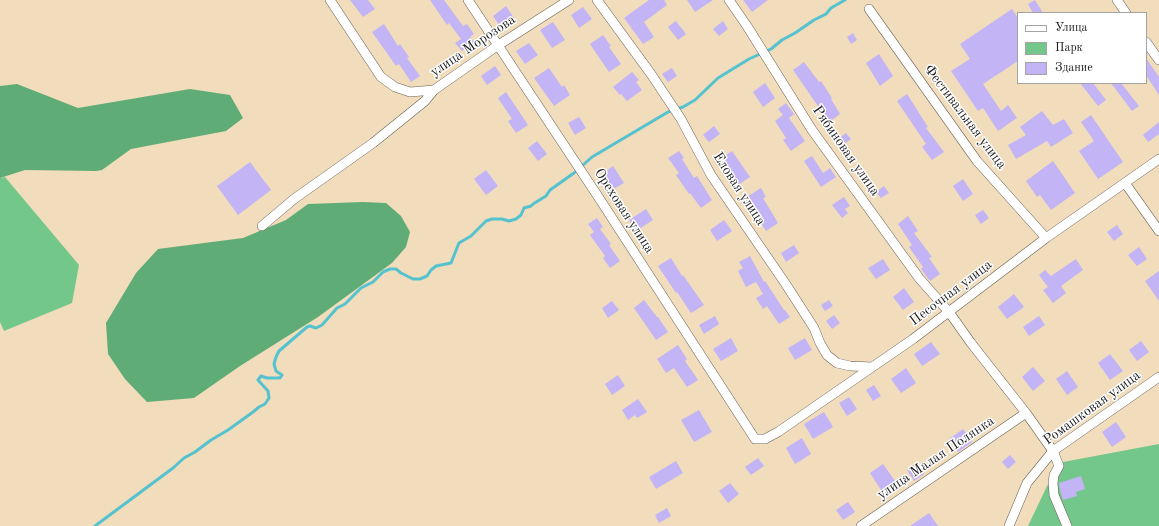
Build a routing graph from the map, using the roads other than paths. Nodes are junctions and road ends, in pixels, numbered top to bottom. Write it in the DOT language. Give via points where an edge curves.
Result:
graph roads {
  1 [pos="330,0"];
  2 [pos="468,0"];
  3 [pos="569,0"];
  4 [pos="597,0"];
  5 [pos="729,0"];
  6 [pos="1117,0"];
  7 [pos="869,8"];
  8 [pos="1125,12"];
  9 [pos="1147,43"];
  10 [pos="497,46"];
  11 [pos="1159,60"];
  12 [pos="434,90"];
  13 [pos="1159,159"];
  14 [pos="1125,183"];
  15 [pos="262,226"];
  16 [pos="1159,231"];
  17 [pos="1046,238"];
  18 [pos="949,312"];
  19 [pos="872,367"];
  20 [pos="1159,377"];
  21 [pos="1026,413"];
  22 [pos="755,438"];
  23 [pos="1053,451"];
  24 [pos="861,526"];
  25 [pos="1008,526"];
  26 [pos="1067,526"];
  1 -- 12 [label="street" via="381,77 395,87 410,92"];
  2 -- 10 [label="street, Ореховая улица"];
  3 -- 10 [label="street, улица Морозова"];
  4 -- 19 [label="street, Еловая улица" via="670,103 711,175 785,283 814,328 827,355 837,364"];
  5 -- 18 [label="street, Рябиновая улица" via="812,130 920,278"];
  6 -- 8 [label="street"];
  7 -- 17 [label="street, Фестивальная улица" via="978,161"];
  9 -- 11 [label="street"];
  10 -- 12 [label="street, улица Морозова"];
  10 -- 22 [label="street, Ореховая улица"];
  12 -- 15 [label="street, улица Морозова" via="425,101 379,139 294,199"];
  13 -- 14 [label="street, Песочная улица"];
  14 -- 16 [label="street"];
  14 -- 17 [label="street, Песочная улица"];
  17 -- 18 [label="street, Песочная улица"];
  18 -- 19 [label="street, Песочная улица"];
  18 -- 21 [label="street, Рябиновая улица"];
  19 -- 22 [label="street, Песочная улица" via="778,432 765,439"];
  20 -- 23 [label="street, Ромашковая улица"];
  21 -- 23 [label="street, Рябиновая улица"];
  21 -- 24 [label="street, улица Малая Полянка"];
  23 -- 25 [label="street, Ромашковая улица" via="1027,482"];
  23 -- 26 [label="street" via="1059,466 1054,475 1054,495"];
}
